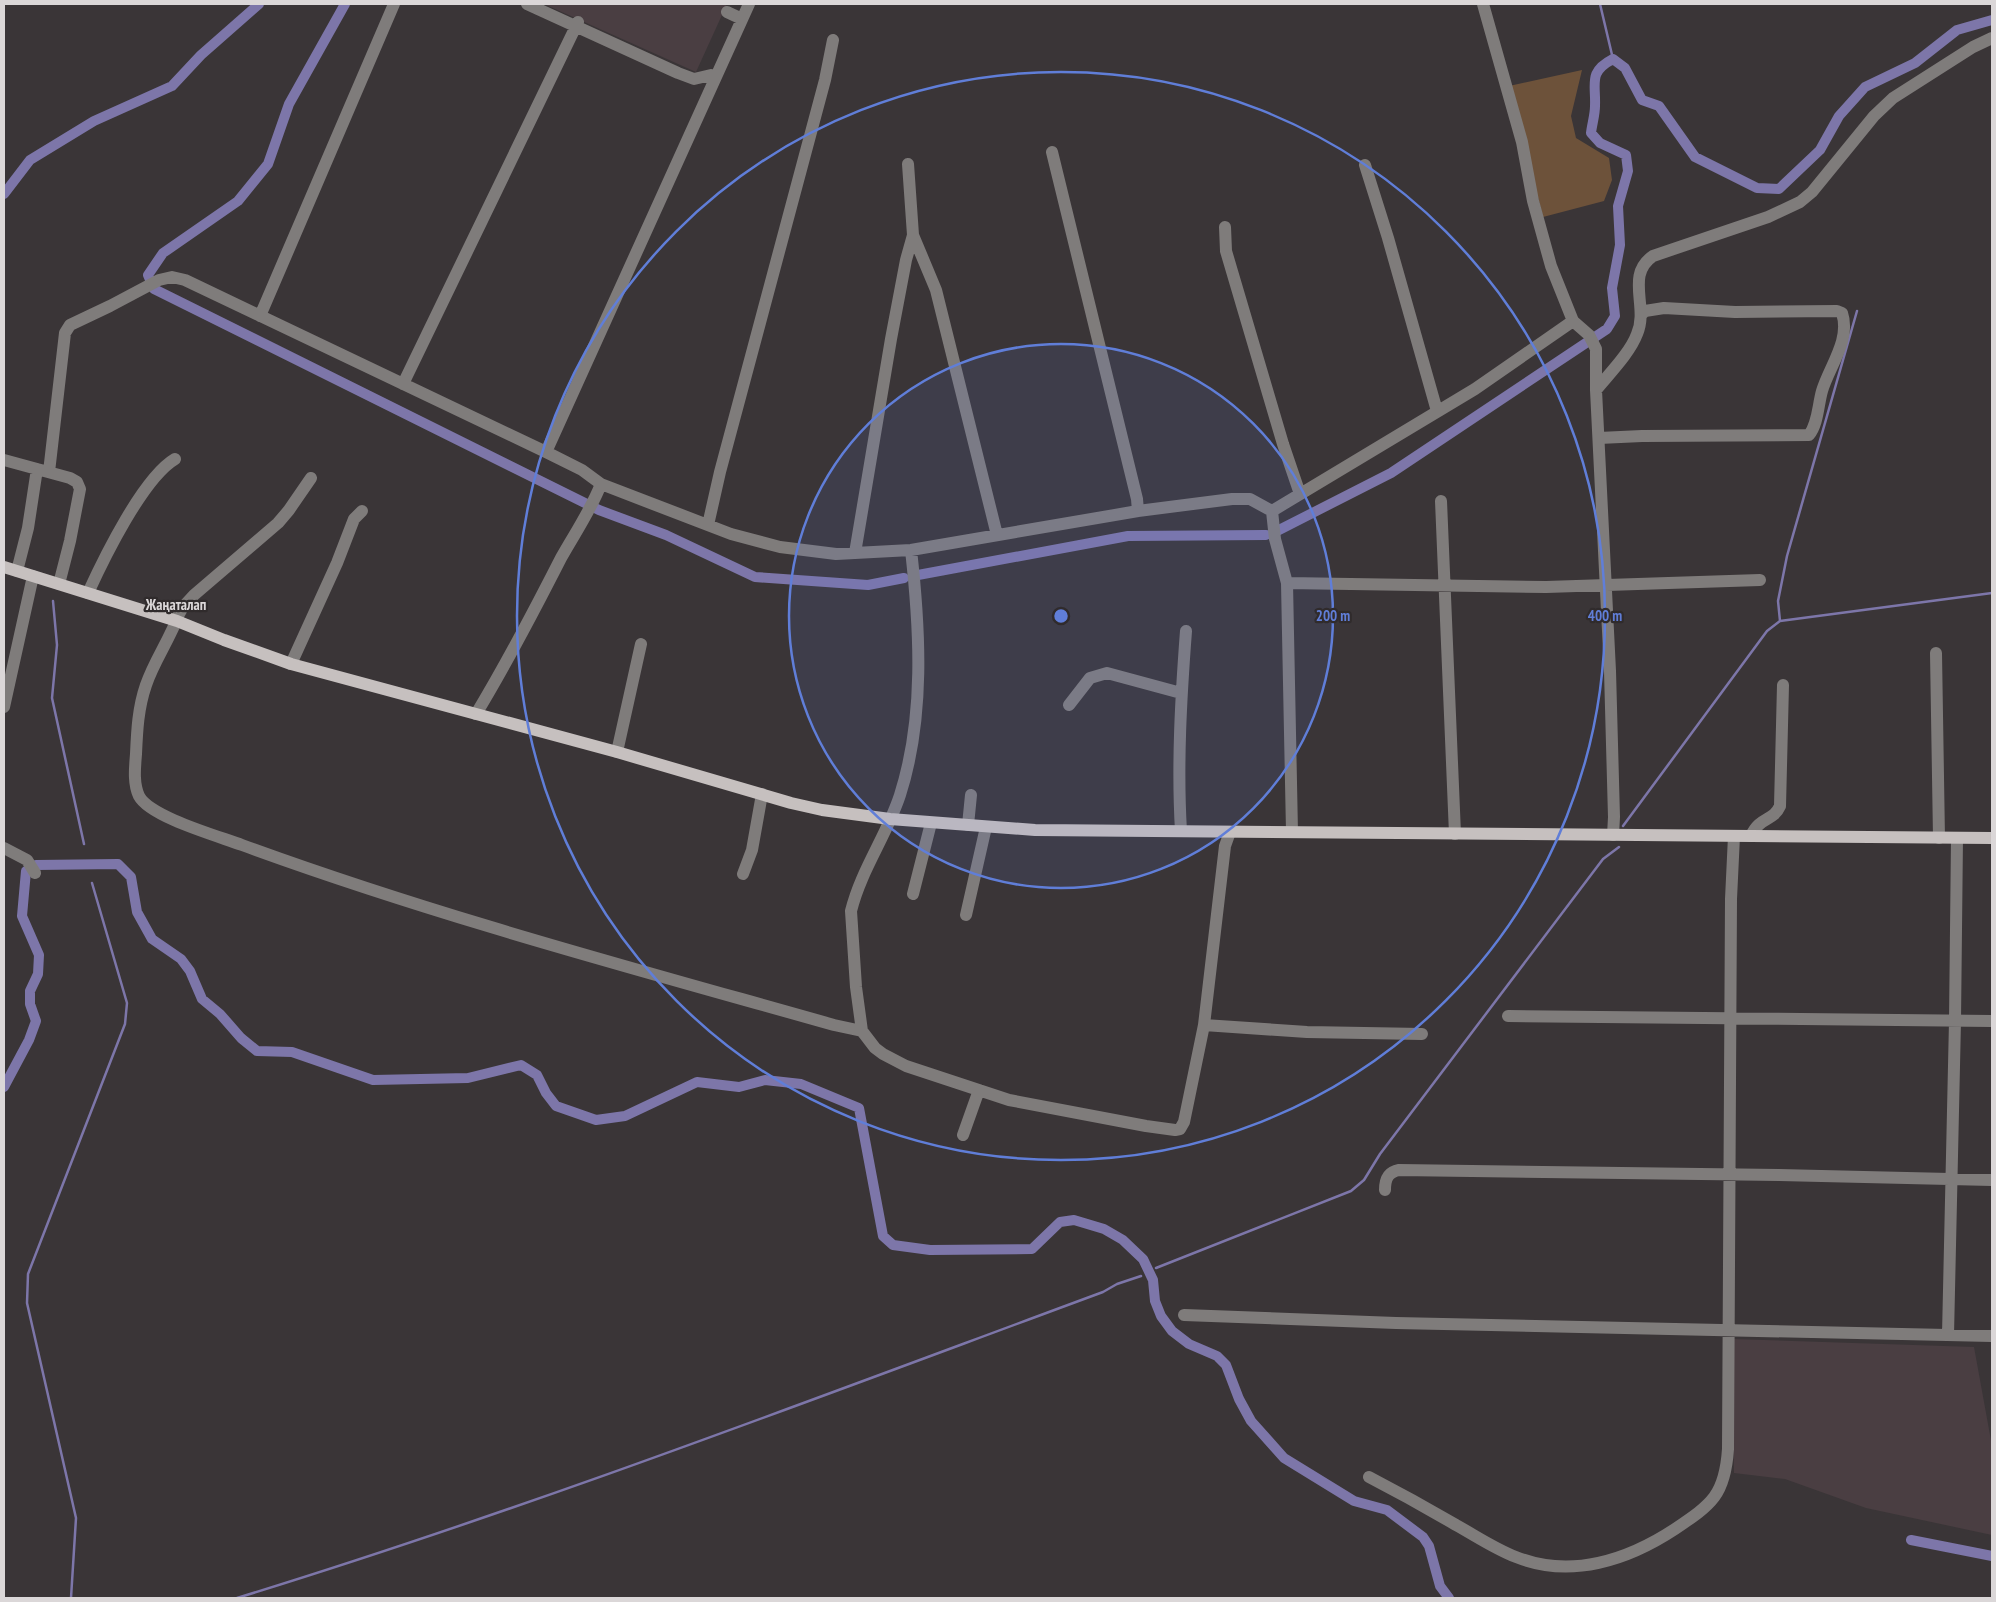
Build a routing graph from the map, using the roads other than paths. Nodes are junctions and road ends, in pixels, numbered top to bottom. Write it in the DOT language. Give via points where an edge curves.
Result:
graph roads {
  1 [pos="394,4"];
  2 [pos="527,4"];
  3 [pos="749,4"];
  4 [pos="1483,4"];
  5 [pos="727,12"];
  6 [pos="742,19"];
  7 [pos="576,24"];
  8 [pos="1992,38"];
  9 [pos="832,40"];
  10 [pos="715,76"];
  11 [pos="1052,152"];
  12 [pos="908,164"];
  13 [pos="1365,165"];
  14 [pos="1226,227"];
  15 [pos="913,234"];
  16 [pos="1642,314"];
  17 [pos="260,316"];
  18 [pos="1573,322"];
  19 [pos="403,384"];
  20 [pos="1596,390"];
  21 [pos="1436,411"];
  22 [pos="1599,438"];
  23 [pos="546,452"];
  24 [pos="175,459"];
  25 [pos="4,460"];
  26 [pos="43,470"];
  27 [pos="310,478"];
  28 [pos="601,484"];
  29 [pos="1300,494"];
  30 [pos="1441,501"];
  31 [pos="362,511"];
  32 [pos="1138,511"];
  33 [pos="1272,511"];
  34 [pos="708,525"];
  35 [pos="997,535"];
  36 [pos="911,550"];
  37 [pos="855,553"];
  38 [pos="4,567"];
  39 [pos="17,571"];
  40 [pos="33,576"];
  41 [pos="1760,580"];
  42 [pos="59,584"];
  43 [pos="1287,584"];
  44 [pos="1445,585"];
  45 [pos="1604,586"];
  46 [pos="88,593"];
  47 [pos="177,622"];
  48 [pos="1186,631"];
  49 [pos="641,644"];
  50 [pos="1936,653"];
  51 [pos="290,664"];
  52 [pos="1783,685"];
  53 [pos="1181,693"];
  54 [pos="1070,705"];
  55 [pos="4,707"];
  56 [pos="476,714"];
  57 [pos="616,752"];
  58 [pos="762,794"];
  59 [pos="971,795"];
  60 [pos="890,819"];
  61 [pos="931,823"];
  62 [pos="968,825"];
  63 [pos="986,826"];
  64 [pos="1181,831"];
  65 [pos="1230,832"];
  66 [pos="1292,832"];
  67 [pos="1455,834"];
  68 [pos="1613,835"];
  69 [pos="1734,836"];
  70 [pos="1751,836"];
  71 [pos="1939,838"];
  72 [pos="1957,838"];
  73 [pos="1992,838"];
  74 [pos="4,848"];
  75 [pos="33,868"];
  76 [pos="743,874"];
  77 [pos="913,894"];
  78 [pos="966,915"];
  79 [pos="1508,1016"];
  80 [pos="1732,1018"];
  81 [pos="1955,1021"];
  82 [pos="1992,1021"];
  83 [pos="1204,1025"];
  84 [pos="862,1031"];
  85 [pos="1422,1034"];
  86 [pos="979,1090"];
  87 [pos="963,1135"];
  88 [pos="1729,1175"];
  89 [pos="1952,1179"];
  90 [pos="1992,1180"];
  91 [pos="1385,1190"];
  92 [pos="1184,1315"];
  93 [pos="1729,1330"];
  94 [pos="1948,1335"];
  95 [pos="1992,1336"];
  96 [pos="1369,1476"];
  1 -- 17 [label="street"];
  2 -- 7 [label="street"];
  3 -- 6 [label="street"];
  4 -- 18 [label="street" via="1522,142 1550,266"];
  5 -- 6 [label="street"];
  6 -- 10 [label="street"];
  7 -- 10 [label="street" via="694,80"];
  7 -- 19 [label="street"];
  8 -- 16 [label="street" via="1893,98 1800,202 1768,217 1648,259 1639,276"];
  9 -- 34 [label="street" via="825,80"];
  10 -- 23 [label="street"];
  11 -- 32 [label="street"];
  12 -- 15 [label="street"];
  13 -- 21 [label="street"];
  14 -- 29 [label="street" via="1226,251"];
  15 -- 35 [label="street" via="936,290"];
  15 -- 37 [label="street" via="891,339"];
  16 -- 20 [label="street" via="1634,341"];
  16 -- 22 [label="street" via="1664,308 1735,312 1837,311 1842,313 1844,330 1808,435"];
  17 -- 19 [label="street"];
  17 -- 26 [label="street" via="185,280 172,278 154,283 70,325 64,333"];
  18 -- 20 [label="street" via="1592,340 1596,355"];
  18 -- 21 [label="street"];
  19 -- 23 [label="street"];
  20 -- 22 [label="street"];
  21 -- 29 [label="street"];
  22 -- 45 [label="street"];
  23 -- 28 [label="street" via="582,470"];
  24 -- 46 [label="street" via="162,468 128,518"];
  25 -- 26 [label="street"];
  26 -- 39 [label="street"];
  26 -- 42 [label="street" via="70,478 80,489"];
  27 -- 47 [label="street" via="278,523 194,595 183,607"];
  28 -- 34 [label="street"];
  28 -- 56 [label="street" via="505,667"];
  29 -- 33 [label="street"];
  30 -- 44 [label="street"];
  31 -- 51 [label="street" via="354,519"];
  32 -- 33 [label="street" via="1246,499"];
  32 -- 35 [label="street"];
  33 -- 43 [label="street"];
  34 -- 37 [label="street" via="757,542 836,554"];
  35 -- 36 [label="street"];
  36 -- 37 [label="street"];
  36 -- 60 [label="street" via="918,704 904,782"];
  38 -- 39 [label="main road"];
  39 -- 40 [label="main road"];
  40 -- 42 [label="main road"];
  40 -- 55 [label="street"];
  41 -- 45 [label="street"];
  42 -- 46 [label="main road"];
  43 -- 44 [label="street"];
  43 -- 66 [label="street"];
  44 -- 45 [label="street"];
  44 -- 67 [label="street"];
  45 -- 68 [label="street" via="1611,690"];
  46 -- 47 [label="main road"];
  47 -- 51 [label="main road"];
  47 -- 84 [label="street" via="146,684 138,715 136,787 140,799 158,813 360,887 616,965"];
  48 -- 53 [label="street"];
  49 -- 57 [label="street"];
  50 -- 71 [label="street"];
  51 -- 56 [label="main road"];
  52 -- 70 [label="street" via="1780,806 1775,814 1758,823"];
  53 -- 54 [label="street" via="1107,673 1090,678"];
  53 -- 64 [label="street"];
  56 -- 57 [label="main road"];
  57 -- 58 [label="main road"];
  58 -- 60 [label="main road" via="822,810"];
  58 -- 76 [label="street" via="752,850"];
  59 -- 62 [label="street"];
  60 -- 61 [label="main road"];
  60 -- 84 [label="street" via="851,911"];
  61 -- 62 [label="main road"];
  61 -- 77 [label="street"];
  62 -- 63 [label="main road"];
  63 -- 64 [label="main road" via="1035,830"];
  63 -- 78 [label="street"];
  64 -- 65 [label="main road"];
  65 -- 66 [label="main road"];
  65 -- 83 [label="street" via="1223,854"];
  66 -- 67 [label="main road"];
  67 -- 68 [label="main road"];
  68 -- 69 [label="main road"];
  69 -- 70 [label="main road"];
  69 -- 80 [label="street"];
  70 -- 71 [label="main road"];
  71 -- 72 [label="main road"];
  72 -- 73 [label="main road"];
  72 -- 81 [label="street"];
  74 -- 75 [label="street" via="27,860"];
  79 -- 80 [label="street"];
  80 -- 81 [label="street"];
  80 -- 88 [label="street"];
  81 -- 82 [label="street"];
  81 -- 89 [label="street"];
  83 -- 85 [label="street" via="1307,1032"];
  83 -- 86 [label="street" via="1184,1122 1178,1130 1092,1117 1009,1100"];
  84 -- 86 [label="street" via="875,1048 906,1066"];
  86 -- 87 [label="street"];
  88 -- 89 [label="street"];
  88 -- 91 [label="street" via="1399,1170 1387,1176"];
  88 -- 93 [label="street"];
  89 -- 90 [label="street"];
  89 -- 94 [label="street"];
  92 -- 93 [label="street"];
  93 -- 94 [label="street" via="1932,1341"];
  93 -- 96 [label="street" via="1728,1448 1724,1480 1706,1506 1645,1547 1582,1567 1537,1563 1509,1554"];
  94 -- 95 [label="street"];
}
